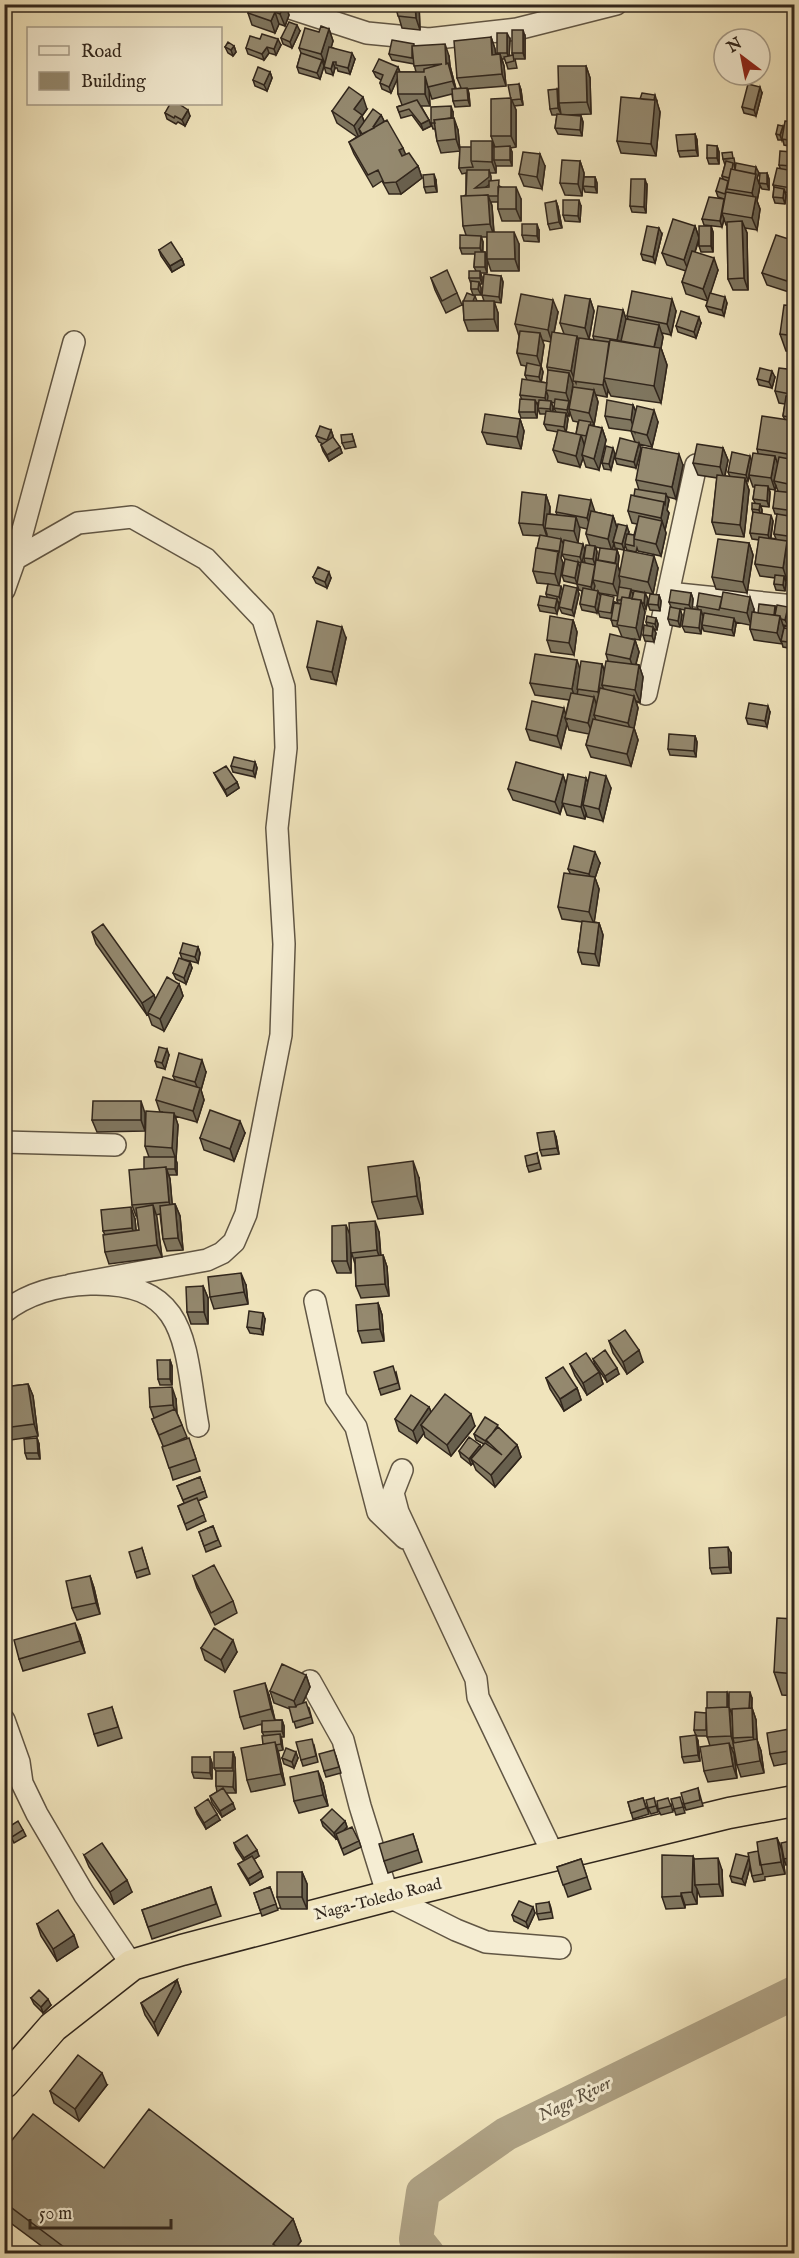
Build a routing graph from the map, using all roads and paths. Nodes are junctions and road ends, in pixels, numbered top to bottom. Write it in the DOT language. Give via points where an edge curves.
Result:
graph roads {
  1 [pos="278,4"];
  2 [pos="616,4"];
  3 [pos="541,12"];
  4 [pos="74,342"];
  5 [pos="696,465"];
  6 [pos="15,559"];
  7 [pos="4,590"];
  8 [pos="668,592"];
  9 [pos="795,606"];
  10 [pos="646,694"];
  11 [pos="4,1142"];
  12 [pos="115,1145"];
  13 [pos="70,1285"];
  14 [pos="315,1301"];
  15 [pos="4,1312"];
  16 [pos="198,1426"];
  17 [pos="402,1470"];
  18 [pos="416,1549"];
  19 [pos="310,1681"];
  20 [pos="4,1720"];
  21 [pos="795,1802"];
  22 [pos="554,1856"];
  23 [pos="388,1896"];
  24 [pos="560,1948"];
  25 [pos="132,1965"];
  26 [pos="7,2073"];
  1 -- 3 [label="street" via="367,33 429,39 517,29"];
  2 -- 3 [label="street"];
  4 -- 6 [label="street"];
  5 -- 8 [label="street"];
  6 -- 7 [label="street"];
  6 -- 13 [label="street" via="78,523 132,518 206,559 263,619 284,687 286,748 277,828 284,944 281,1035 246,1214 234,1242 207,1260"];
  8 -- 9 [label="street"];
  8 -- 10 [label="street"];
  11 -- 12 [label="street"];
  13 -- 15 [label="street" via="43,1292"];
  13 -- 16 [label="street" via="112,1284 143,1290 165,1305 179,1329"];
  14 -- 18 [label="street" via="336,1398 356,1427 378,1512"];
  17 -- 18 [label="street" via="393,1493"];
  18 -- 22 [label="street" via="476,1679 478,1696"];
  19 -- 23 [label="street" via="343,1740"];
  20 -- 25 [label="street" via="22,1783 37,1814"];
  21 -- 22 [label="highway, Naga-Toledo Road" via="729,1813"];
  22 -- 23 [label="highway, Naga-Toledo Road"];
  23 -- 24 [label="street" via="486,1942"];
  23 -- 25 [label="highway, Naga-Toledo Road"];
  25 -- 26 [label="highway, Naga-Toledo Road" via="53,2027"];
}
